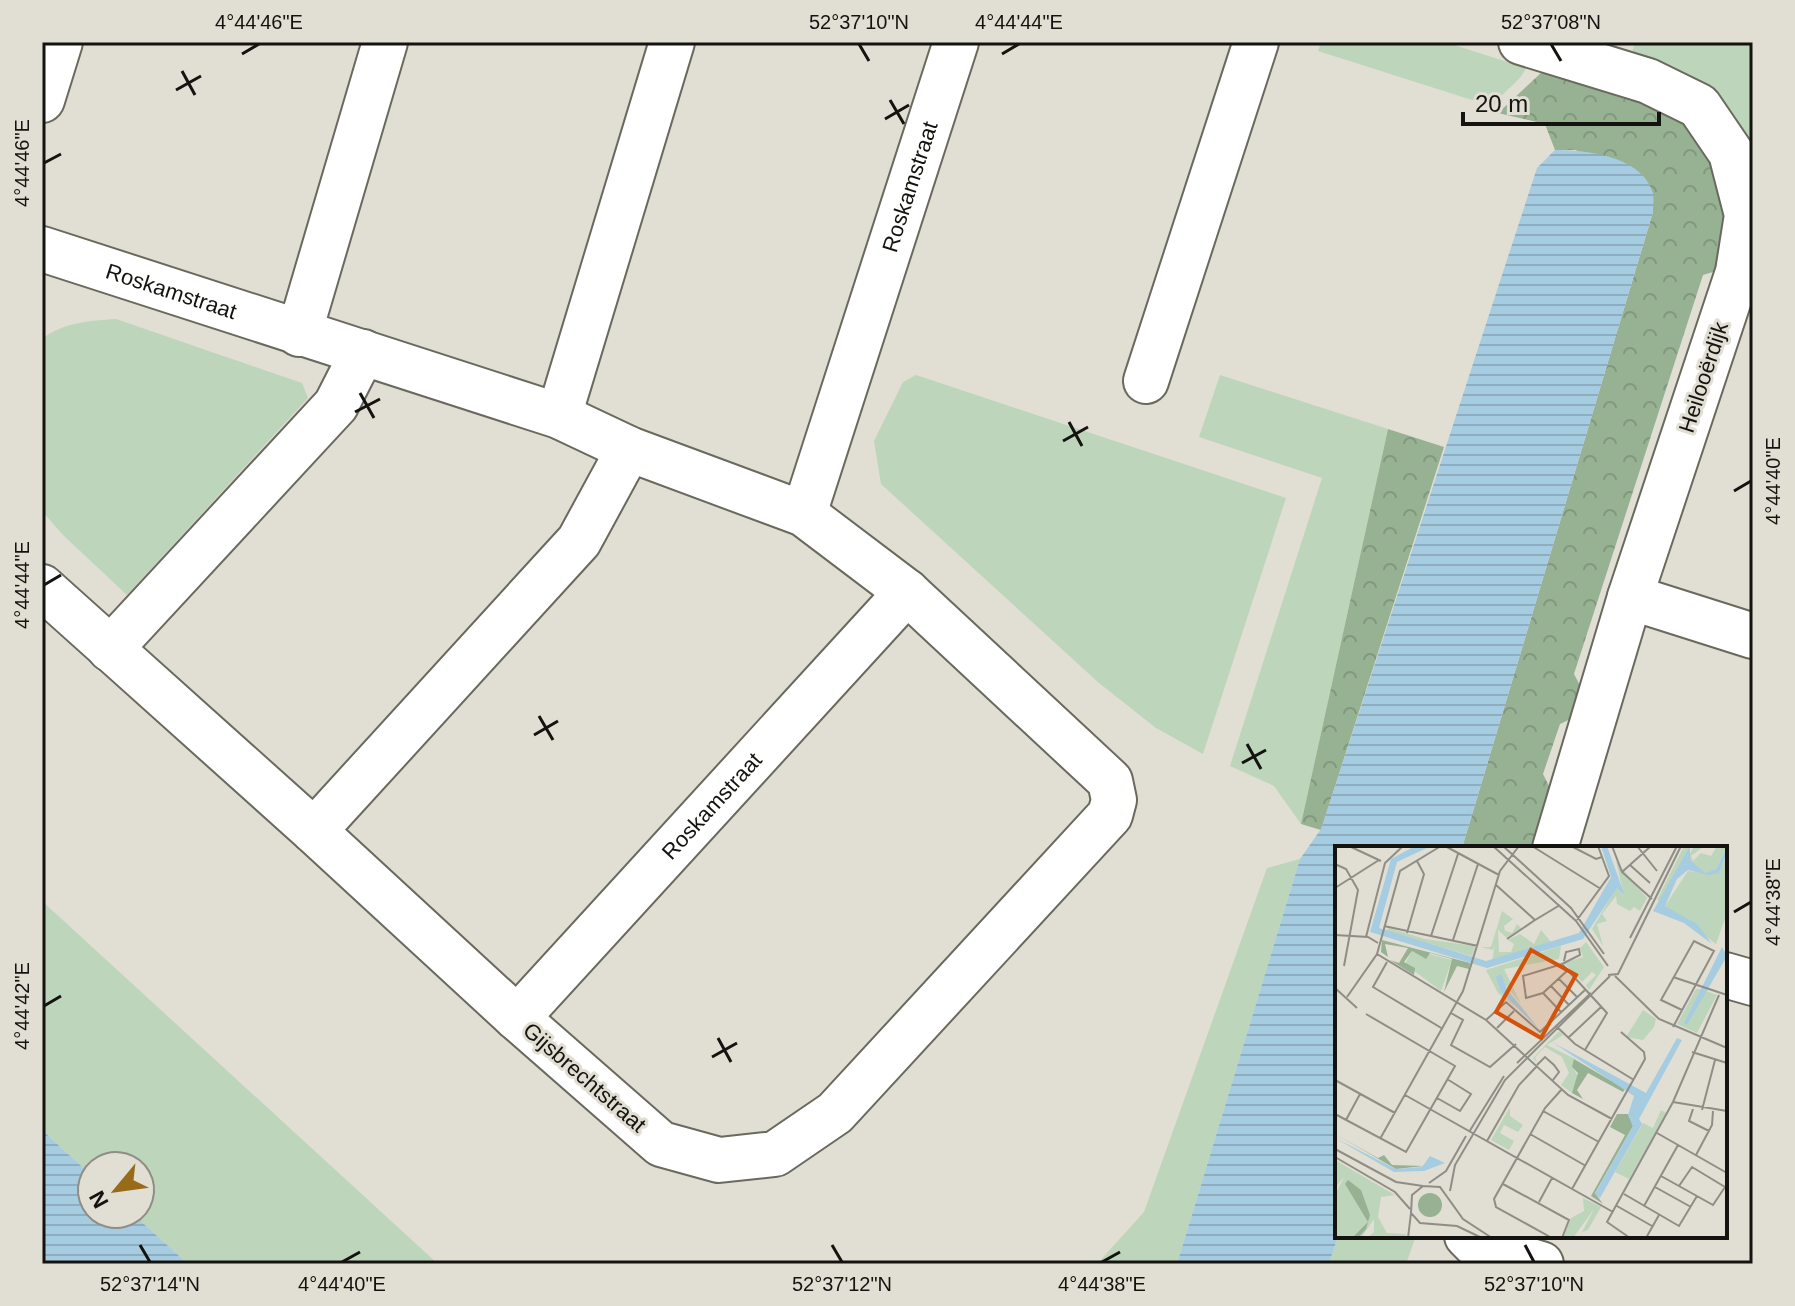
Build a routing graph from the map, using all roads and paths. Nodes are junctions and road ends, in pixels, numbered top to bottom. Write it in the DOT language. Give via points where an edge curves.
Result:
graph roads {
  1 [pos="60,42"];
  2 [pos="385,42"];
  3 [pos="672,42"];
  4 [pos="956,42"];
  5 [pos="1256,42"];
  6 [pos="1521,42"];
  7 [pos="42,100"];
  8 [pos="42,249"];
  9 [pos="299,334"];
  10 [pos="363,352"];
  11 [pos="1146,381"];
  12 [pos="559,416"];
  13 [pos="629,449"];
  14 [pos="804,514"];
  15 [pos="42,587"];
  16 [pos="907,592"];
  17 [pos="1630,597"];
  18 [pos="1753,636"];
  19 [pos="110,649"];
  20 [pos="1110,781"];
  21 [pos="314,831"];
  22 [pos="1556,846"];
  23 [pos="1727,976"];
  24 [pos="1753,983"];
  25 [pos="517,1018"];
  26 [pos="1469,1238"];
  27 [pos="1541,1264"];
  1 -- 7 [label="street"];
  2 -- 9 [label="street"];
  3 -- 12 [label="street"];
  4 -- 14 [label="street, Roskamstraat"];
  5 -- 11 [label="street"];
  6 -- 17 [label="street, Heilooërdijk" via="1648,81 1699,106 1731,153 1747,215 1738,272"];
  8 -- 9 [label="street, Roskamstraat"];
  9 -- 10 [label="street, Roskamstraat"];
  10 -- 12 [label="street, Roskamstraat"];
  10 -- 19 [label="street" via="336,405"];
  12 -- 13 [label="street, Roskamstraat"];
  13 -- 14 [label="street, Roskamstraat"];
  13 -- 21 [label="street" via="579,541"];
  14 -- 16 [label="street, Roskamstraat"];
  15 -- 19 [label="street, Gijsbrechtstraat"];
  16 -- 20 [label="street, Roskamstraat"];
  16 -- 25 [label="street, Roskamstraat"];
  17 -- 18 [label="street"];
  17 -- 22 [label="street, Heilooërdijk"];
  19 -- 21 [label="street, Gijsbrechtstraat"];
  20 -- 25 [label="street, Gijsbrechtstraat" via="1110,815 835,1113 775,1154 719,1160 661,1144"];
  21 -- 25 [label="street, Gijsbrechtstraat"];
  23 -- 24 [label="street"];
  26 -- 27 [label="street" via="1476,1245"];
}
